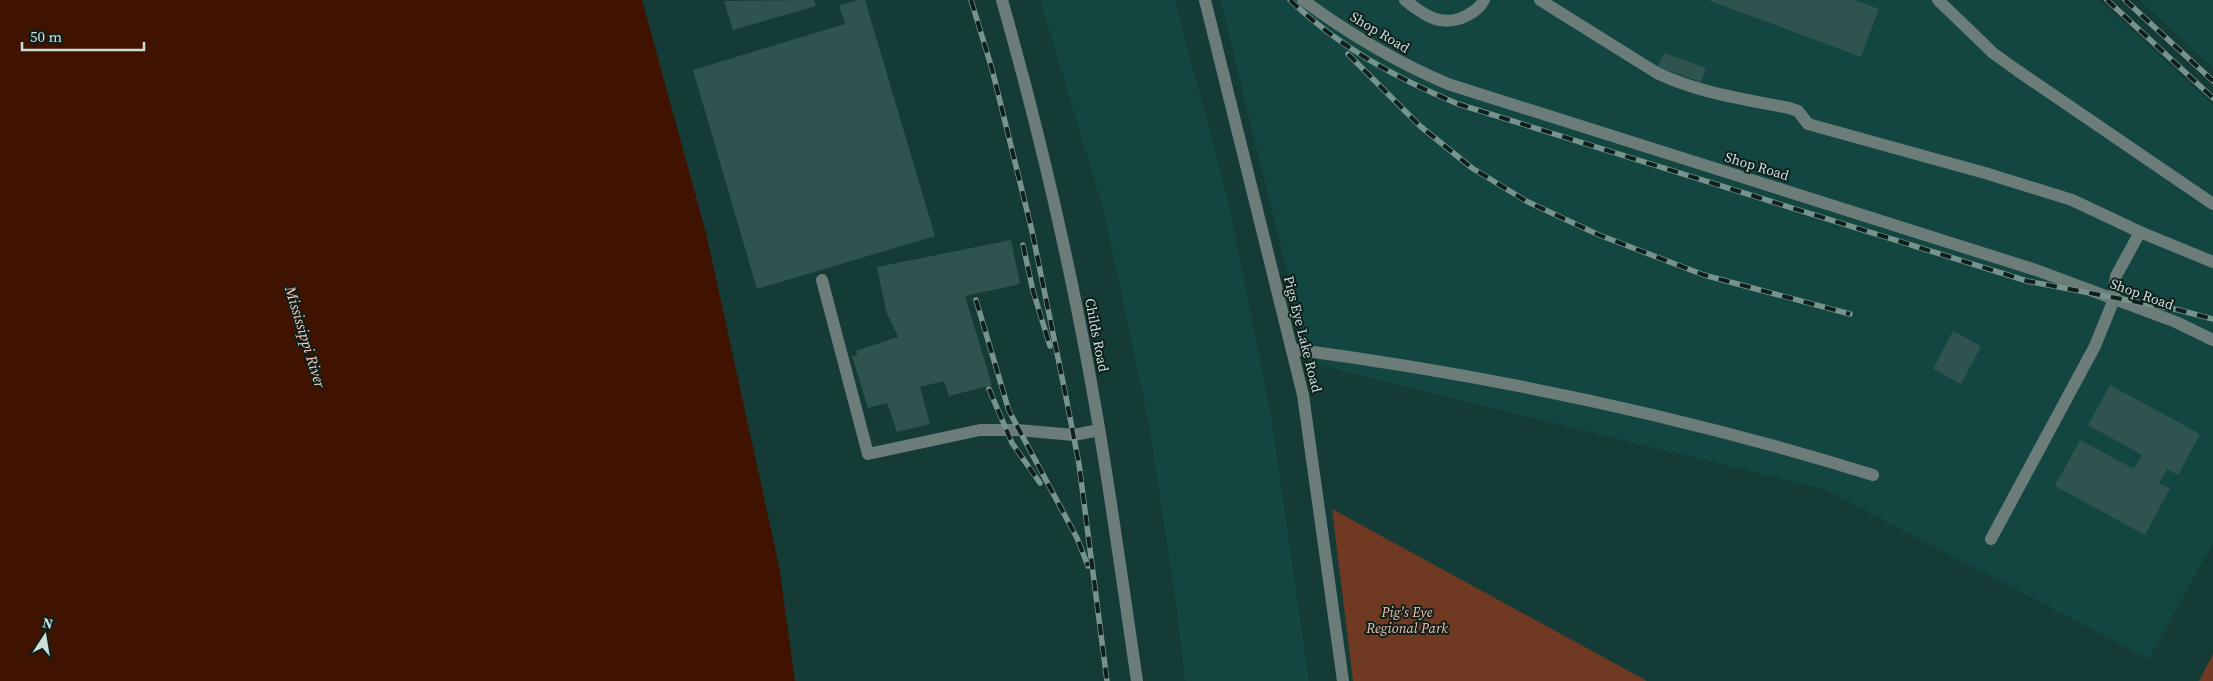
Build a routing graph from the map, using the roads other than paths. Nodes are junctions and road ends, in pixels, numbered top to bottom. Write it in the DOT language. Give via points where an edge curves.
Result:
graph roads {
  1 [pos="1002,0"];
  2 [pos="1205,0"];
  3 [pos="1303,0"];
  4 [pos="1405,0"];
  5 [pos="1484,0"];
  6 [pos="1540,0"];
  7 [pos="1938,0"];
  8 [pos="2213,204"];
  9 [pos="2140,232"];
  10 [pos="2213,262"];
  11 [pos="822,280"];
  12 [pos="2114,299"];
  13 [pos="2213,340"];
  14 [pos="1292,349"];
  15 [pos="1100,430"];
  16 [pos="1872,474"];
  17 [pos="1992,539"];
  18 [pos="1137,681"];
  19 [pos="1344,681"];
  1 -- 15 [label="street, Childs Road" via="1052,194"];
  2 -- 14 [label="street, Pigs Eye Lake Road"];
  3 -- 12 [label="street, Shop Road" via="1371,46 1448,84 2036,270"];
  4 -- 5 [label="street" via="1426,15 1447,22 1455,22 1473,12"];
  6 -- 9 [label="street" via="1673,80 1711,92 1789,108 1798,111 1808,124 2072,200"];
  7 -- 8 [label="street" via="2018,71"];
  9 -- 10 [label="street"];
  9 -- 12 [label="street" via="2116,276"];
  11 -- 15 [label="street" via="868,454 980,430 1074,435"];
  12 -- 13 [label="street, Shop Road"];
  12 -- 17 [label="street" via="2094,346"];
  14 -- 16 [label="street" via="1376,360 1618,407"];
  14 -- 19 [label="street, Pigs Eye Lake Road" via="1303,395"];
  15 -- 18 [label="street, Childs Road"];
}
